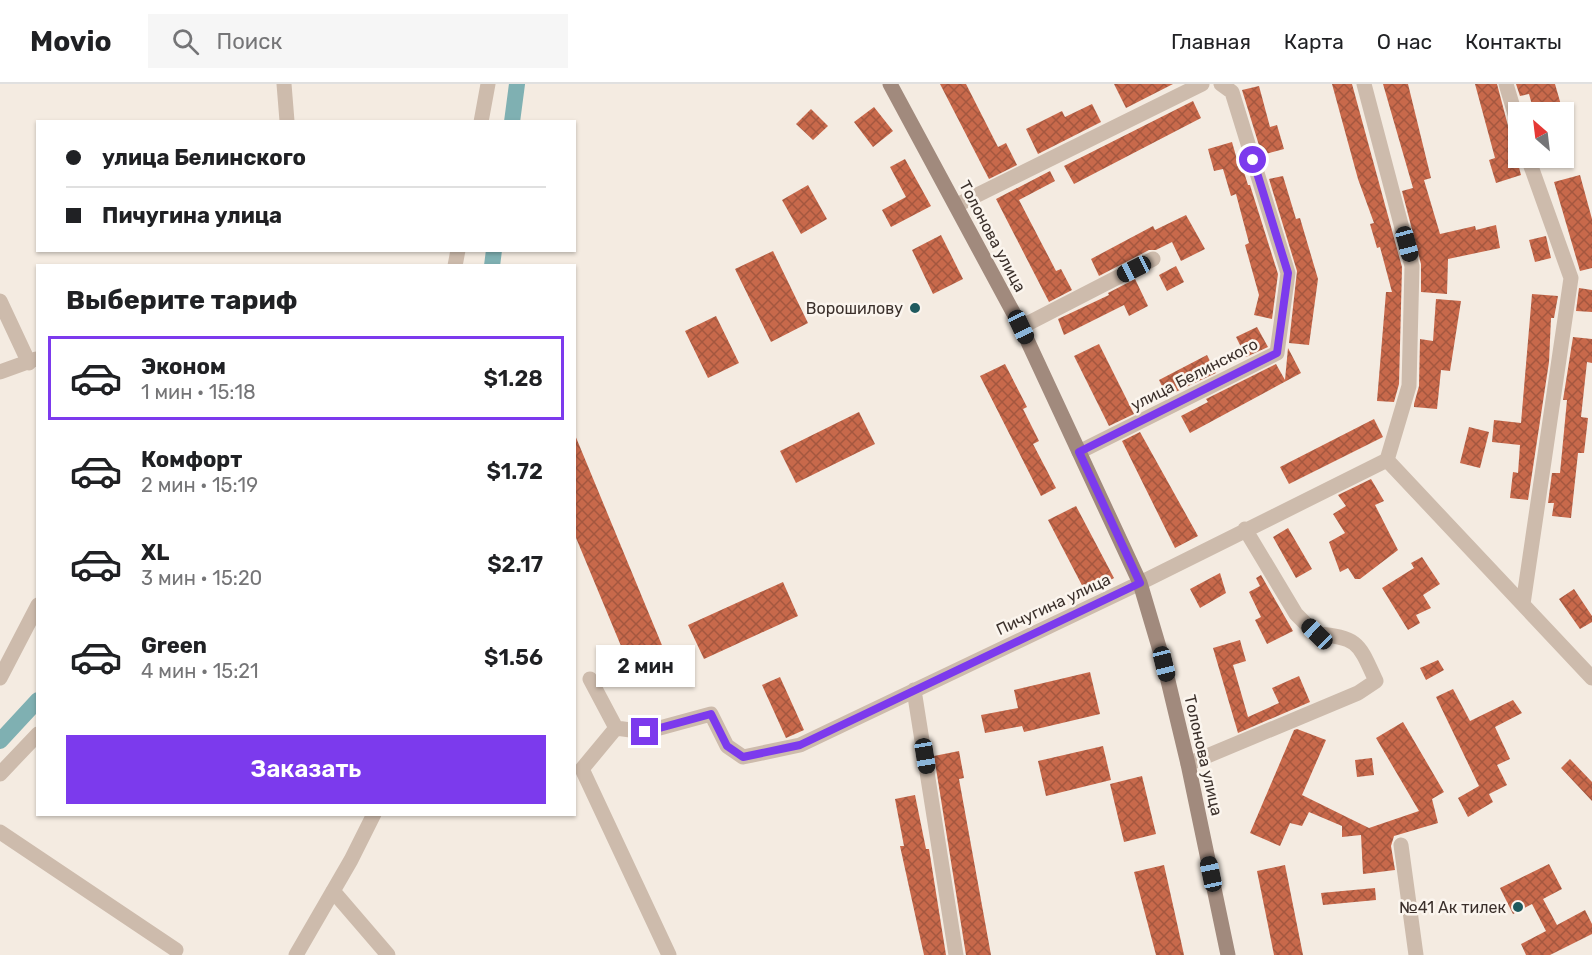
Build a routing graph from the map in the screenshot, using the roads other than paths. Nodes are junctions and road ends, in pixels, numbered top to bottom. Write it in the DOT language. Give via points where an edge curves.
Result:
graph roads {
  1 [pos="284,84"];
  2 [pos="488,84"];
  3 [pos="1202,84"];
  4 [pos="1364,84"];
  5 [pos="1506,84"];
  6 [pos="893,85"];
  7 [pos="1226,88"];
  8 [pos="1511,102"];
  9 [pos="287,120"];
  10 [pos="481,120"];
  11 [pos="1532,168"];
  12 [pos="957,205"];
  13 [pos="1153,259"];
  14 [pos="0,301"];
  15 [pos="1021,327"];
  16 [pos="33,360"];
  17 [pos="0,372"];
  18 [pos="1079,452"];
  19 [pos="1387,460"];
  20 [pos="1245,529"];
  21 [pos="1140,583"];
  22 [pos="1523,604"];
  23 [pos="36,609"];
  24 [pos="0,678"];
  25 [pos="1592,678"];
  26 [pos="590,679"];
  27 [pos="914,690"];
  28 [pos="616,728"];
  29 [pos="36,736"];
  30 [pos="1188,764"];
  31 [pos="0,774"];
  32 [pos="373,816"];
  33 [pos="0,832"];
  34 [pos="1401,845"];
  35 [pos="333,891"];
  36 [pos="176,950"];
  37 [pos="296,955"];
  38 [pos="387,955"];
  39 [pos="669,955"];
  40 [pos="956,955"];
  41 [pos="1228,955"];
  42 [pos="1416,955"];
  1 -- 9 [label="street"];
  2 -- 10 [label="street"];
  3 -- 12 [label="street"];
  4 -- 19 [label="street" via="1413,266 1408,386"];
  5 -- 8 [label="street"];
  6 -- 12 [label="main road, Толонова улица"];
  7 -- 18 [label="street, улица Белинского" via="1288,273 1277,353"];
  11 -- 22 [label="street" via="1571,278"];
  12 -- 15 [label="main road, Толонова улица"];
  13 -- 15 [label="street"];
  14 -- 16 [label="street"];
  15 -- 18 [label="main road, Толонова улица"];
  16 -- 17 [label="street"];
  18 -- 21 [label="main road, Толонова улица"];
  19 -- 20 [label="street, Пичугина улица"];
  19 -- 22 [label="street"];
  20 -- 21 [label="street, Пичугина улица"];
  20 -- 30 [label="street" via="1296,614 1317,634 1345,636 1362,652 1376,681 1358,693"];
  21 -- 27 [label="street, Пичугина улица"];
  21 -- 30 [label="main road, Толонова улица"];
  22 -- 25 [label="street"];
  23 -- 24 [label="street"];
  26 -- 28 [label="street"];
  27 -- 28 [label="street, Пичугина улица" via="800,745 743,757 727,746 711,714 645,732"];
  27 -- 40 [label="street"];
  28 -- 39 [label="street" via="582,769"];
  29 -- 31 [label="street"];
  30 -- 41 [label="main road, Толонова улица"];
  32 -- 35 [label="street"];
  33 -- 36 [label="street"];
  34 -- 42 [label="street"];
  35 -- 37 [label="street"];
  35 -- 38 [label="street"];
}
